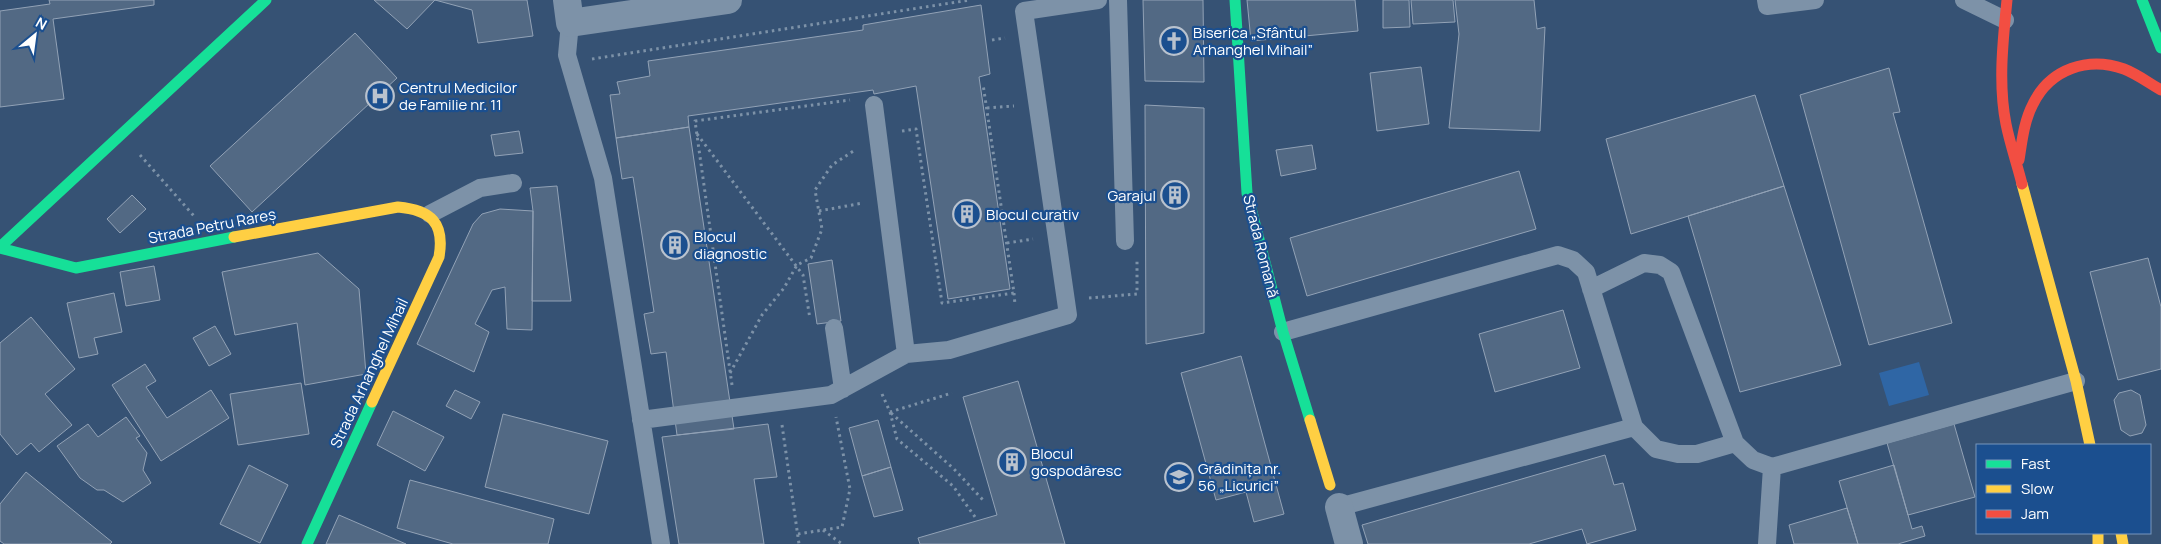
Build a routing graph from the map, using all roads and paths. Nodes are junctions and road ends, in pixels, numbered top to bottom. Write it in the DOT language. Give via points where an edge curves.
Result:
graph roads {
  1 [pos="266,0"];
  2 [pos="728,0"];
  3 [pos="970,0"];
  4 [pos="1098,0"];
  5 [pos="1118,0"];
  6 [pos="1235,0"];
  7 [pos="1766,0"];
  8 [pos="1815,0"];
  9 [pos="1964,0"];
  10 [pos="2007,0"];
  11 [pos="2142,0"];
  12 [pos="568,11"];
  13 [pos="2005,20"];
  14 [pos="2161,48"];
  15 [pos="570,63"];
  16 [pos="983,84"];
  17 [pos="2161,90"];
  18 [pos="874,105"];
  19 [pos="696,133"];
  20 [pos="121,134"];
  21 [pos="878,135"];
  22 [pos="2017,167"];
  23 [pos="513,183"];
  24 [pos="886,199"];
  25 [pos="819,211"];
  26 [pos="430,214"];
  27 [pos="1035,239"];
  28 [pos="217,240"];
  29 [pos="1125,241"];
  30 [pos="1006,243"];
  31 [pos="0,247"];
  32 [pos="796,265"];
  33 [pos="1591,289"];
  34 [pos="1066,300"];
  35 [pos="834,328"];
  36 [pos="1283,332"];
  37 [pos="906,354"];
  38 [pos="730,373"];
  39 [pos="872,374"];
  40 [pos="2076,381"];
  41 [pos="837,392"];
  42 [pos="952,393"];
  43 [pos="778,402"];
  44 [pos="735,408"];
  45 [pos="890,412"];
  46 [pos="641,420"];
  47 [pos="1634,427"];
  48 [pos="1735,443"];
  49 [pos="2090,444"];
  50 [pos="1772,467"];
  51 [pos="1334,496"];
  52 [pos="984,501"];
  53 [pos="975,517"];
  54 [pos="823,530"];
  55 [pos="798,534"];
  56 [pos="307,544"];
  57 [pos="661,544"];
  58 [pos="799,544"];
  59 [pos="842,544"];
  60 [pos="1349,544"];
  61 [pos="1767,544"];
  1 -- 20 [label="street, Strada Petru Rareș"];
  2 -- 12 [label="street"];
  3 -- 15 [label="path"];
  4 -- 34 [label="lane" via="1024,11"];
  5 -- 29 [label="lane"];
  6 -- 36 [label="street, Strada Romană" via="1247,193"];
  7 -- 8 [label="lane" via="1767,6"];
  9 -- 13 [label="lane"];
  10 -- 13 [label="street"];
  11 -- 14 [label="street"];
  12 -- 15 [label="lane"];
  13 -- 22 [label="street" via="2002,94"];
  15 -- 46 [label="lane" via="603,178"];
  16 -- 30 [label="path"];
  17 -- 22 [label="street" via="2136,75 2105,64 2087,62 2057,73 2043,88 2027,118"];
  18 -- 19 [label="path" via="861,98 695,121"];
  18 -- 21 [label="lane"];
  19 -- 32 [label="path"];
  19 -- 38 [label="path"];
  20 -- 28 [label="path"];
  20 -- 31 [label="street, Strada Petru Rareș"];
  21 -- 24 [label="lane"];
  21 -- 25 [label="path" via="832,166 815,190"];
  21 -- 30 [label="path" via="916,129 942,303 1014,294"];
  22 -- 40 [label="street"];
  23 -- 26 [label="lane" via="480,188"];
  24 -- 25 [label="path"];
  24 -- 37 [label="lane"];
  25 -- 32 [label="path" via="822,229 811,258"];
  26 -- 28 [label="street, Strada Petru Rareș" via="402,205"];
  26 -- 56 [label="street, Strada Arhanghel Mihail" via="442,239 440,257"];
  27 -- 30 [label="path"];
  28 -- 31 [label="street, Strada Petru Rareș" via="76,268"];
  29 -- 34 [label="path" via="1137,255 1137,294"];
  32 -- 35 [label="path" via="804,275 812,327"];
  32 -- 38 [label="path" via="784,288 762,315"];
  33 -- 36 [label="lane" via="1586,272 1573,260 1558,255"];
  33 -- 47 [label="lane"];
  33 -- 48 [label="lane" via="1644,263 1660,265 1671,272"];
  34 -- 37 [label="lane" via="1068,315 949,350"];
  35 -- 41 [label="lane"];
  36 -- 51 [label="street, Strada Romană"];
  37 -- 39 [label="lane"];
  38 -- 44 [label="path"];
  39 -- 41 [label="lane"];
  39 -- 45 [label="path"];
  40 -- 49 [label="street"];
  40 -- 50 [label="lane"];
  41 -- 43 [label="lane"];
  41 -- 54 [label="path" via="850,489 842,527"];
  42 -- 45 [label="path"];
  43 -- 44 [label="lane"];
  43 -- 55 [label="path"];
  44 -- 46 [label="lane"];
  45 -- 52 [label="path" via="954,469"];
  45 -- 53 [label="path" via="897,439 952,486"];
  46 -- 57 [label="lane"];
  47 -- 48 [label="lane" via="1656,449 1678,454 1697,454"];
  47 -- 51 [label="lane"];
  48 -- 50 [label="lane" via="1753,460"];
  50 -- 61 [label="lane"];
  51 -- 60 [label="street, Strada Romană"];
  54 -- 55 [label="path"];
  54 -- 59 [label="path"];
  55 -- 58 [label="path"];
}
